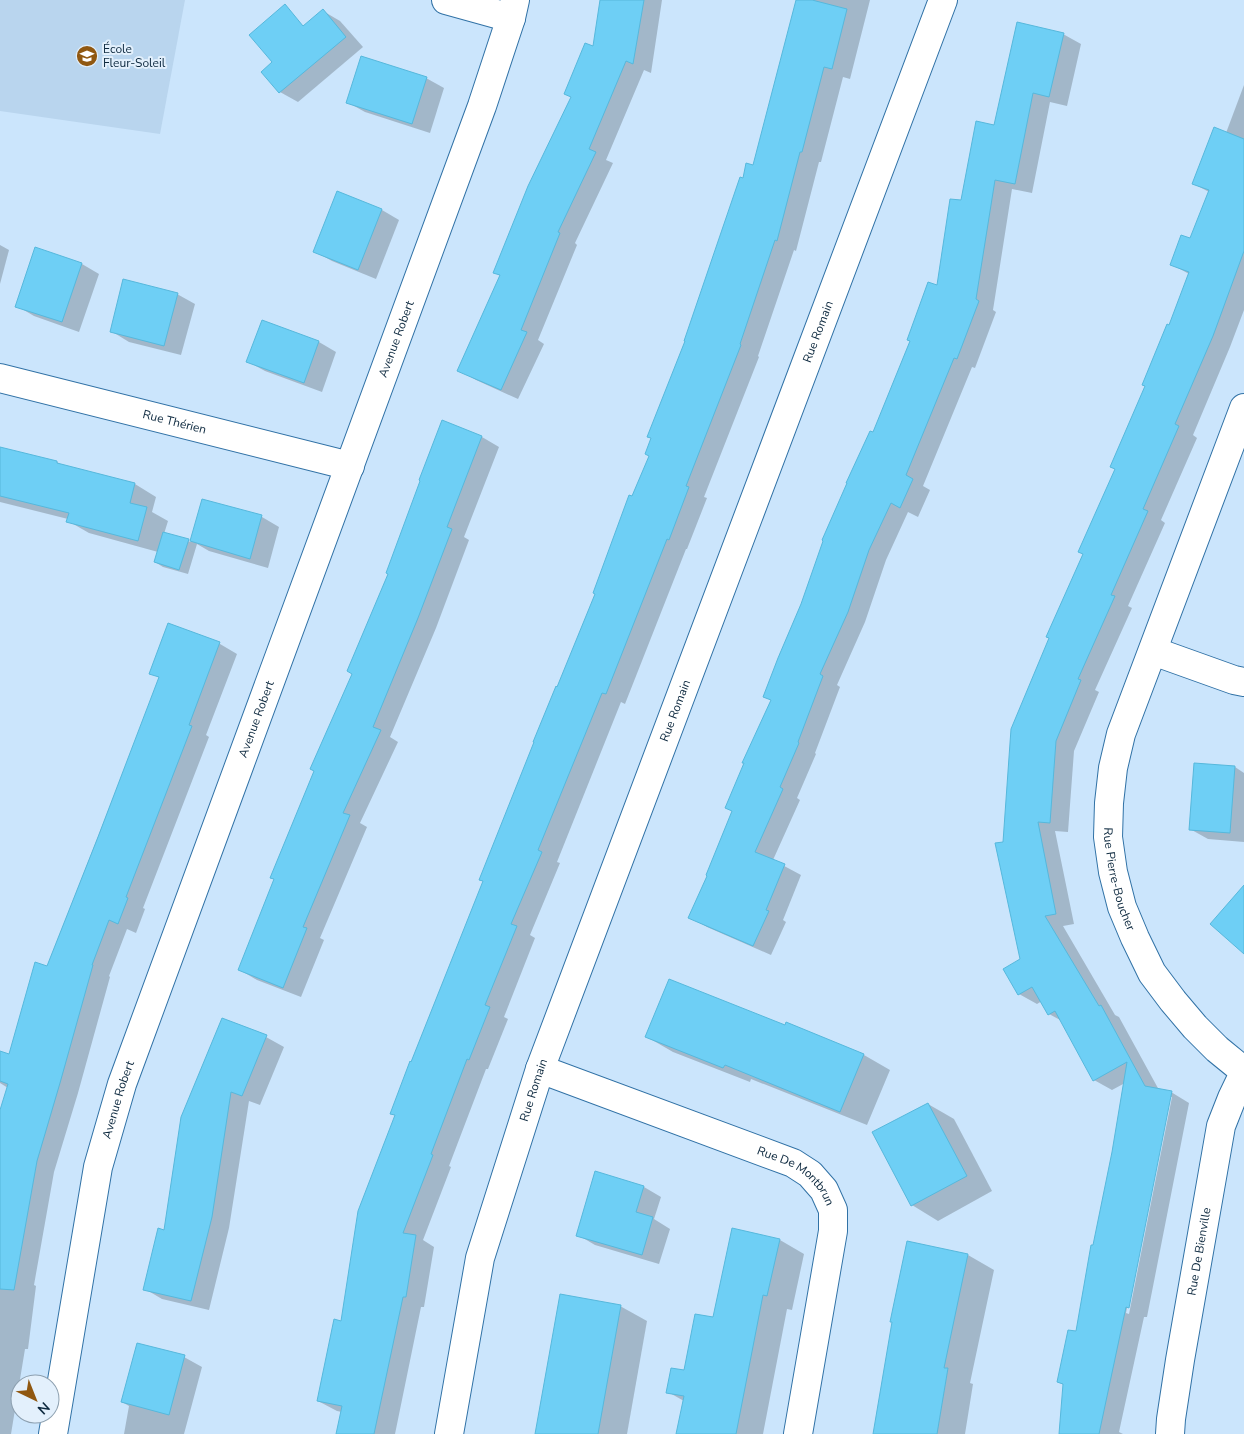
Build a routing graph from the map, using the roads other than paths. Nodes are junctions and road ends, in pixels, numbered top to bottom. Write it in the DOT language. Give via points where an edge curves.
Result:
graph roads {
  1 [pos="446,0"];
  2 [pos="944,0"];
  3 [pos="513,9"];
  4 [pos="0,378"];
  5 [pos="1244,408"];
  6 [pos="350,466"];
  7 [pos="1153,651"];
  8 [pos="1244,682"];
  9 [pos="540,1069"];
  10 [pos="1244,1072"];
  11 [pos="53,1434"];
  12 [pos="449,1434"];
  13 [pos="798,1434"];
  14 [pos="1170,1434"];
  1 -- 3 [label="street, Avenue Robert"];
  2 -- 9 [label="street, Rue Romain"];
  3 -- 6 [label="street, Avenue Robert" via="482,106"];
  4 -- 6 [label="street, Rue Thérien"];
  5 -- 7 [label="street, Rue Pierre-Boucher"];
  6 -- 11 [label="street, Avenue Robert" via="122,1084 98,1167"];
  7 -- 8 [label="street"];
  7 -- 10 [label="street, Rue Pierre-Boucher" via="1113,768 1108,837 1113,872 1122,907 1152,973 1195,1027"];
  9 -- 12 [label="street, Rue Romain" via="480,1258"];
  9 -- 13 [label="street, Rue De Montbrun" via="793,1163 810,1174 824,1190 833,1210 833,1231"];
  10 -- 14 [label="street, Rue De Bienville" via="1221,1126"];
}
